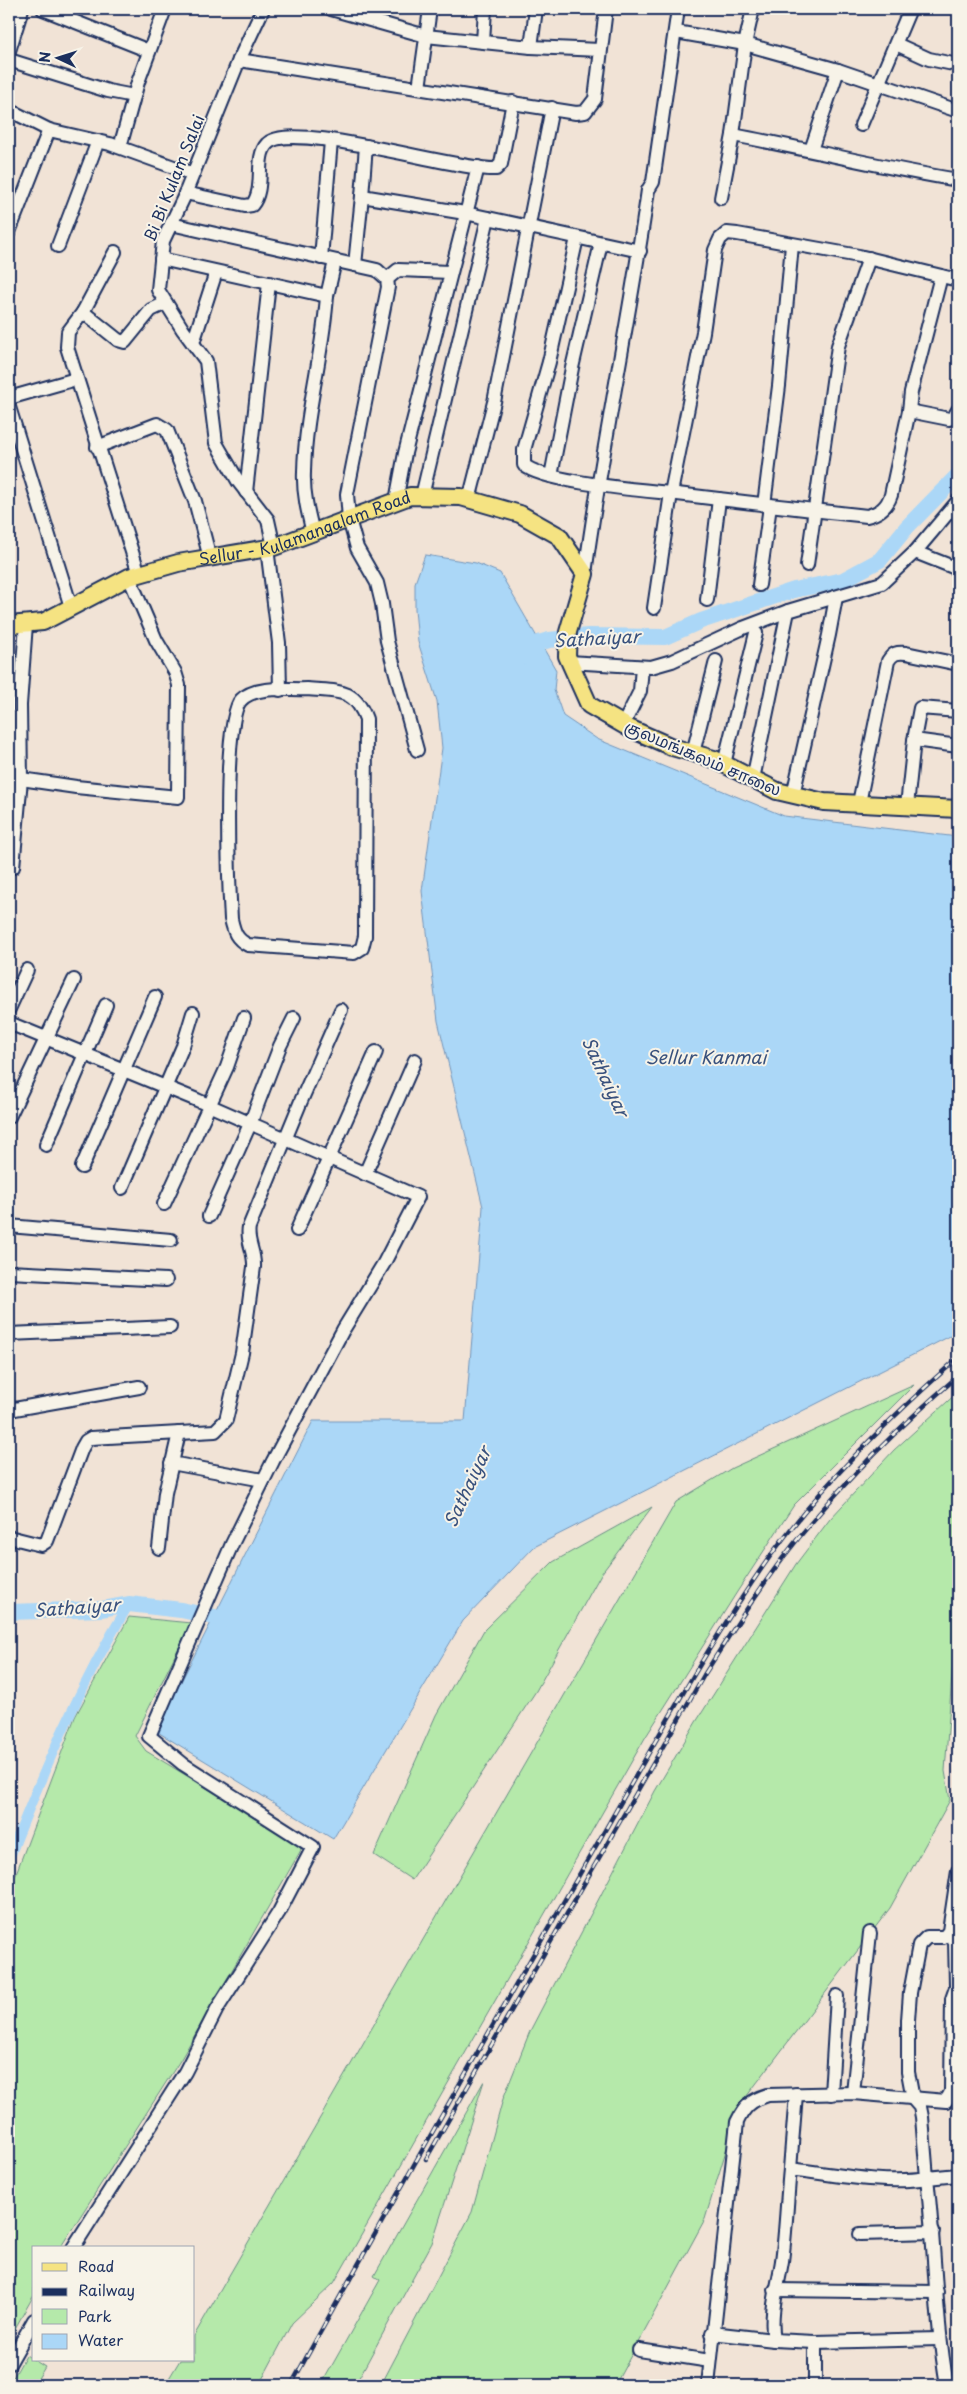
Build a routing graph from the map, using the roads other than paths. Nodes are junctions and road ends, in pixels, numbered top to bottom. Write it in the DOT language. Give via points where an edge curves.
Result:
graph roads {
  1 [pos="22,9"];
  2 [pos="43,9"];
  3 [pos="165,9"];
  4 [pos="263,9"];
  5 [pos="331,9"];
  6 [pos="430,9"];
  7 [pos="485,9"];
  8 [pos="536,9"];
  9 [pos="606,9"];
  10 [pos="678,9"];
  11 [pos="753,9"];
  12 [pos="910,9"];
  13 [pos="358,13"];
  14 [pos="676,32"];
  15 [pos="426,36"];
  16 [pos="482,42"];
  17 [pos="745,44"];
  18 [pos="896,44"];
  19 [pos="532,47"];
  20 [pos="600,50"];
  21 [pos="149,51"];
  22 [pos="9,52"];
  23 [pos="9,60"];
  24 [pos="239,60"];
  25 [pos="958,65"];
  26 [pos="838,70"];
  27 [pos="879,84"];
  28 [pos="419,88"];
  29 [pos="134,96"];
  30 [pos="513,102"];
  31 [pos="552,108"];
  32 [pos="9,111"];
  33 [pos="958,111"];
  34 [pos="861,125"];
  35 [pos="49,130"];
  36 [pos="733,136"];
  37 [pos="98,141"];
  38 [pos="331,141"];
  39 [pos="366,146"];
  40 [pos="120,147"];
  41 [pos="811,150"];
  42 [pos="478,167"];
  43 [pos="193,174"];
  44 [pos="958,180"];
  45 [pos="185,193"];
  46 [pos="362,196"];
  47 [pos="721,198"];
  48 [pos="465,213"];
  49 [pos="488,218"];
  50 [pos="171,224"];
  51 [pos="528,228"];
  52 [pos="9,232"];
  53 [pos="577,238"];
  54 [pos="601,243"];
  55 [pos="792,245"];
  56 [pos="58,246"];
  57 [pos="640,251"];
  58 [pos="115,252"];
  59 [pos="321,258"];
  60 [pos="869,258"];
  61 [pos="161,259"];
  62 [pos="335,261"];
  63 [pos="355,265"];
  64 [pos="216,272"];
  65 [pos="450,272"];
  66 [pos="941,276"];
  67 [pos="387,279"];
  68 [pos="958,280"];
  69 [pos="269,283"];
  70 [pos="327,296"];
  71 [pos="166,303"];
  72 [pos="83,312"];
  73 [pos="193,343"];
  74 [pos="76,379"];
  75 [pos="9,398"];
  76 [pos="9,407"];
  77 [pos="958,410"];
  78 [pos="909,411"];
  79 [pos="97,447"];
  80 [pos="551,476"];
  81 [pos="597,485"];
  82 [pos="246,492"];
  83 [pos="671,493"];
  84 [pos="422,496"];
  85 [pos="469,500"];
  86 [pos="719,500"];
  87 [pos="396,501"];
  88 [pos="958,501"];
  89 [pos="767,505"];
  90 [pos="814,511"];
  91 [pos="954,514"];
  92 [pos="349,519"];
  93 [pos="313,533"];
  94 [pos="271,548"];
  95 [pos="915,552"];
  96 [pos="210,558"];
  97 [pos="807,565"];
  98 [pos="958,569"];
  99 [pos="585,574"];
  100 [pos="134,576"];
  101 [pos="759,585"];
  102 [pos="836,597"];
  103 [pos="707,600"];
  104 [pos="71,607"];
  105 [pos="654,608"];
  106 [pos="788,611"];
  107 [pos="26,624"];
  108 [pos="9,625"];
  109 [pos="756,633"];
  110 [pos="568,659"];
  111 [pos="716,660"];
  112 [pos="958,664"];
  113 [pos="642,667"];
  114 [pos="280,690"];
  115 [pos="958,711"];
  116 [pos="623,725"];
  117 [pos="914,740"];
  118 [pos="958,746"];
  119 [pos="417,750"];
  120 [pos="693,753"];
  121 [pos="724,764"];
  122 [pos="21,779"];
  123 [pos="753,779"];
  124 [pos="793,794"];
  125 [pos="859,804"];
  126 [pos="907,806"];
  127 [pos="958,809"];
  128 [pos="13,867"];
  129 [pos="27,970"];
  130 [pos="74,980"];
  131 [pos="155,997"];
  132 [pos="106,1005"];
  133 [pos="9,1009"];
  134 [pos="341,1010"];
  135 [pos="193,1013"];
  136 [pos="244,1018"];
  137 [pos="294,1018"];
  138 [pos="9,1023"];
  139 [pos="45,1038"];
  140 [pos="376,1052"];
  141 [pos="86,1055"];
  142 [pos="415,1060"];
  143 [pos="124,1071"];
  144 [pos="164,1087"];
  145 [pos="209,1106"];
  146 [pos="9,1117"];
  147 [pos="250,1124"];
  148 [pos="285,1138"];
  149 [pos="46,1145"];
  150 [pos="329,1158"];
  151 [pos="82,1167"];
  152 [pos="365,1174"];
  153 [pos="122,1188"];
  154 [pos="164,1204"];
  155 [pos="209,1216"];
  156 [pos="9,1226"];
  157 [pos="297,1230"];
  158 [pos="171,1240"];
  159 [pos="9,1272"];
  160 [pos="166,1280"];
  161 [pos="170,1326"];
  162 [pos="9,1334"];
  163 [pos="139,1387"];
  164 [pos="9,1410"];
  165 [pos="179,1433"];
  166 [pos="171,1464"];
  167 [pos="263,1480"];
  168 [pos="9,1537"];
  169 [pos="159,1548"];
  170 [pos="958,1871"];
  171 [pos="870,1933"];
  172 [pos="947,1934"];
  173 [pos="957,1983"];
  174 [pos="837,1996"];
  175 [pos="853,2093"];
  176 [pos="796,2094"];
  177 [pos="831,2094"];
  178 [pos="913,2099"];
  179 [pos="790,2169"];
  180 [pos="958,2175"];
  181 [pos="927,2178"];
  182 [pos="933,2232"];
  183 [pos="860,2234"];
  184 [pos="74,2246"];
  185 [pos="775,2290"];
  186 [pos="937,2292"];
  187 [pos="32,2324"];
  188 [pos="712,2333"];
  189 [pos="939,2339"];
  190 [pos="774,2340"];
  191 [pos="815,2342"];
  192 [pos="639,2350"];
  193 [pos="710,2361"];
  194 [pos="9,2364"];
  195 [pos="708,2385"];
  196 [pos="815,2385"];
  197 [pos="947,2385"];
  1 -- 22 [label="street"];
  2 -- 21 [label="street"];
  3 -- 21 [label="street"];
  4 -- 24 [label="street, Bi Bi Kulam Salai"];
  5 -- 13 [label="street"];
  6 -- 15 [label="street"];
  7 -- 16 [label="street"];
  8 -- 19 [label="street"];
  9 -- 20 [label="street"];
  10 -- 14 [label="street"];
  11 -- 17 [label="street"];
  12 -- 18 [label="street"];
  13 -- 15 [label="street"];
  14 -- 17 [label="street"];
  14 -- 57 [label="street"];
  15 -- 16 [label="street"];
  15 -- 28 [label="street"];
  16 -- 19 [label="street"];
  17 -- 26 [label="street"];
  17 -- 36 [label="street"];
  18 -- 25 [label="street" via="929,58"];
  18 -- 27 [label="street"];
  19 -- 20 [label="street"];
  20 -- 31 [label="street" via="595,99 591,106 585,112 576,113"];
  21 -- 29 [label="street"];
  23 -- 29 [label="street"];
  24 -- 28 [label="street"];
  24 -- 43 [label="street, Bi Bi Kulam Salai"];
  26 -- 27 [label="street"];
  26 -- 41 [label="street"];
  27 -- 33 [label="street"];
  27 -- 34 [label="street"];
  28 -- 30 [label="street"];
  29 -- 40 [label="street"];
  30 -- 31 [label="street"];
  30 -- 42 [label="street" via="501,164 496,169"];
  31 -- 51 [label="street"];
  32 -- 35 [label="street"];
  35 -- 37 [label="street"];
  35 -- 52 [label="street"];
  36 -- 41 [label="street"];
  36 -- 47 [label="street"];
  37 -- 40 [label="street"];
  37 -- 56 [label="street"];
  38 -- 39 [label="street"];
  38 -- 45 [label="street" via="309,138 271,140 263,152 259,192 252,205"];
  38 -- 59 [label="street"];
  39 -- 42 [label="street"];
  39 -- 46 [label="street"];
  40 -- 43 [label="street"];
  41 -- 44 [label="street"];
  42 -- 48 [label="street"];
  43 -- 45 [label="street, Bi Bi Kulam Salai"];
  45 -- 50 [label="street, Bi Bi Kulam Salai"];
  46 -- 48 [label="street"];
  46 -- 63 [label="street"];
  48 -- 49 [label="street"];
  48 -- 65 [label="street"];
  49 -- 51 [label="street"];
  49 -- 84 [label="street"];
  50 -- 59 [label="street"];
  50 -- 61 [label="street, Bi Bi Kulam Salai" via="163,241"];
  51 -- 53 [label="street"];
  51 -- 85 [label="street" via="494,402"];
  53 -- 54 [label="street"];
  53 -- 80 [label="street" via="523,458 528,469"];
  54 -- 57 [label="street"];
  54 -- 80 [label="street"];
  55 -- 60 [label="street"];
  55 -- 83 [label="street" via="727,233 720,239"];
  55 -- 89 [label="street"];
  57 -- 81 [label="street"];
  58 -- 72 [label="street"];
  59 -- 62 [label="street"];
  60 -- 66 [label="street"];
  60 -- 90 [label="street" via="838,346"];
  61 -- 64 [label="street"];
  61 -- 71 [label="street, Bi Bi Kulam Salai" via="158,290"];
  62 -- 63 [label="street"];
  62 -- 70 [label="street"];
  63 -- 67 [label="street" via="377,270"];
  64 -- 69 [label="street"];
  64 -- 73 [label="street"];
  65 -- 67 [label="street" via="398,270"];
  65 -- 87 [label="street"];
  66 -- 68 [label="street"];
  66 -- 78 [label="street"];
  67 -- 92 [label="street" via="347,494"];
  69 -- 70 [label="street"];
  69 -- 82 [label="street"];
  70 -- 93 [label="street" via="308,422 304,472 306,503"];
  71 -- 72 [label="street" via="151,310 125,342"];
  71 -- 73 [label="street, Bi Bi Kulam Salai"];
  72 -- 74 [label="street" via="66,338"];
  73 -- 82 [label="street, Bi Bi Kulam Salai" via="206,361 216,443"];
  74 -- 75 [label="street"];
  74 -- 79 [label="street"];
  76 -- 104 [label="street"];
  77 -- 78 [label="street" via="949,419"];
  78 -- 90 [label="street" via="888,504 878,514 867,516"];
  79 -- 96 [label="street" via="157,424 167,430 195,501"];
  79 -- 100 [label="street"];
  80 -- 81 [label="street"];
  81 -- 83 [label="street"];
  81 -- 99 [label="street"];
  82 -- 94 [label="street, Bi Bi Kulam Salai" via="268,520"];
  83 -- 86 [label="street"];
  83 -- 105 [label="street"];
  84 -- 85 [label="main road, Sellur - Kulamangalam Road"];
  84 -- 87 [label="main road, Sellur - Kulamangalam Road"];
  85 -- 99 [label="main road, Sellur - Kulamangalam Road" via="520,514 560,536"];
  86 -- 89 [label="street"];
  86 -- 103 [label="street"];
  87 -- 92 [label="main road, Sellur - Kulamangalam Road"];
  88 -- 91 [label="street"];
  89 -- 90 [label="street"];
  89 -- 101 [label="street"];
  90 -- 97 [label="street"];
  91 -- 95 [label="street"];
  92 -- 93 [label="main road, Sellur - Kulamangalam Road"];
  92 -- 119 [label="street" via="357,548 377,583 387,641"];
  93 -- 94 [label="main road, Sellur - Kulamangalam Road"];
  94 -- 96 [label="main road, Sellur - Kulamangalam Road"];
  94 -- 114 [label="street, Bi Bi Kulam Salai"];
  95 -- 98 [label="street"];
  95 -- 102 [label="street" via="882,583"];
  96 -- 100 [label="main road, Sellur - Kulamangalam Road" via="178,563"];
  99 -- 110 [label="main road, குலமங்கலம் சாலை" via="568,632"];
  100 -- 104 [label="main road, Sellur - Kulamangalam Road"];
  100 -- 122 [label="street" via="156,640 179,685 178,797"];
  102 -- 106 [label="street"];
  102 -- 124 [label="street"];
  104 -- 107 [label="main road, Sellur - Kulamangalam Road" via="43,622"];
  106 -- 113 [label="street" via="672,661"];
  106 -- 123 [label="street"];
  107 -- 108 [label="main road, Sellur - Kulamangalam Road"];
  107 -- 122 [label="street" via="20,705"];
  109 -- 121 [label="street"];
  110 -- 113 [label="street"];
  110 -- 116 [label="main road, குலமங்கலம் சாலை" via="589,706"];
  111 -- 120 [label="street"];
  112 -- 125 [label="street" via="906,653 892,655 888,661"];
  113 -- 116 [label="street" via="640,691"];
  114 -- 114 [label="street" via="342,692 360,704 366,719 366,936 362,948 354,953 248,945 239,940 233,930 228,794 233,714 240,700 251,694"];
  115 -- 117 [label="street" via="920,708"];
  116 -- 120 [label="main road, குலமங்கலம் சாலை"];
  117 -- 118 [label="street"];
  117 -- 126 [label="street"];
  120 -- 121 [label="main road, குலமங்கலம் சாலை"];
  121 -- 123 [label="main road, குலமங்கலம் சாலை"];
  122 -- 128 [label="street"];
  123 -- 124 [label="main road, குலமங்கலம் சாலை" via="777,791"];
  124 -- 125 [label="main road, குலமங்கலம் சாலை" via="824,802"];
  125 -- 126 [label="main road, குலமங்கலம் சாலை"];
  126 -- 127 [label="main road, குலமங்கலம் சாலை"];
  129 -- 133 [label="street"];
  130 -- 139 [label="street"];
  131 -- 143 [label="street"];
  132 -- 141 [label="street"];
  134 -- 148 [label="street"];
  135 -- 144 [label="street"];
  136 -- 145 [label="street"];
  137 -- 147 [label="street"];
  138 -- 139 [label="street"];
  139 -- 141 [label="street"];
  139 -- 146 [label="street"];
  140 -- 150 [label="street"];
  141 -- 143 [label="street"];
  141 -- 149 [label="street"];
  142 -- 152 [label="street"];
  143 -- 144 [label="street"];
  143 -- 151 [label="street"];
  144 -- 145 [label="street"];
  144 -- 153 [label="street"];
  145 -- 147 [label="street"];
  145 -- 154 [label="street"];
  147 -- 148 [label="street"];
  147 -- 155 [label="street"];
  148 -- 150 [label="street"];
  148 -- 165 [label="street" via="249,1238 255,1256 252,1282 242,1353 226,1420 216,1431"];
  150 -- 152 [label="street"];
  150 -- 157 [label="street"];
  152 -- 167 [label="street" via="418,1197"];
  156 -- 158 [label="street"];
  159 -- 160 [label="street"];
  161 -- 162 [label="street"];
  163 -- 164 [label="street"];
  165 -- 166 [label="street"];
  165 -- 168 [label="street" via="99,1436 86,1440 47,1541 41,1545"];
  166 -- 167 [label="street"];
  166 -- 169 [label="street"];
  167 -- 184 [label="street" via="149,1736 183,1764 313,1847 279,1912 217,2010 185,2072"];
  170 -- 172 [label="street"];
  171 -- 175 [label="street"];
  172 -- 173 [label="street" via="956,1940"];
  172 -- 178 [label="street" via="927,1937 920,1944 908,2020 908,2072"];
  173 -- 178 [label="street" via="952,1999 951,2092 946,2101"];
  174 -- 177 [label="street"];
  175 -- 177 [label="street"];
  175 -- 178 [label="street"];
  176 -- 177 [label="street"];
  176 -- 179 [label="street"];
  176 -- 188 [label="street" via="755,2099 744,2108 737,2122"];
  178 -- 181 [label="street" via="920,2107 922,2117"];
  179 -- 181 [label="street" via="858,2177"];
  179 -- 185 [label="street" via="782,2260"];
  180 -- 181 [label="street"];
  181 -- 182 [label="street"];
  182 -- 183 [label="street"];
  182 -- 186 [label="street"];
  185 -- 186 [label="street"];
  185 -- 190 [label="street"];
  186 -- 189 [label="street"];
  187 -- 194 [label="street"];
  188 -- 190 [label="street"];
  188 -- 193 [label="street"];
  189 -- 191 [label="street"];
  189 -- 197 [label="street"];
  190 -- 191 [label="street"];
  191 -- 196 [label="street"];
  192 -- 193 [label="street"];
  193 -- 195 [label="street"];
}
